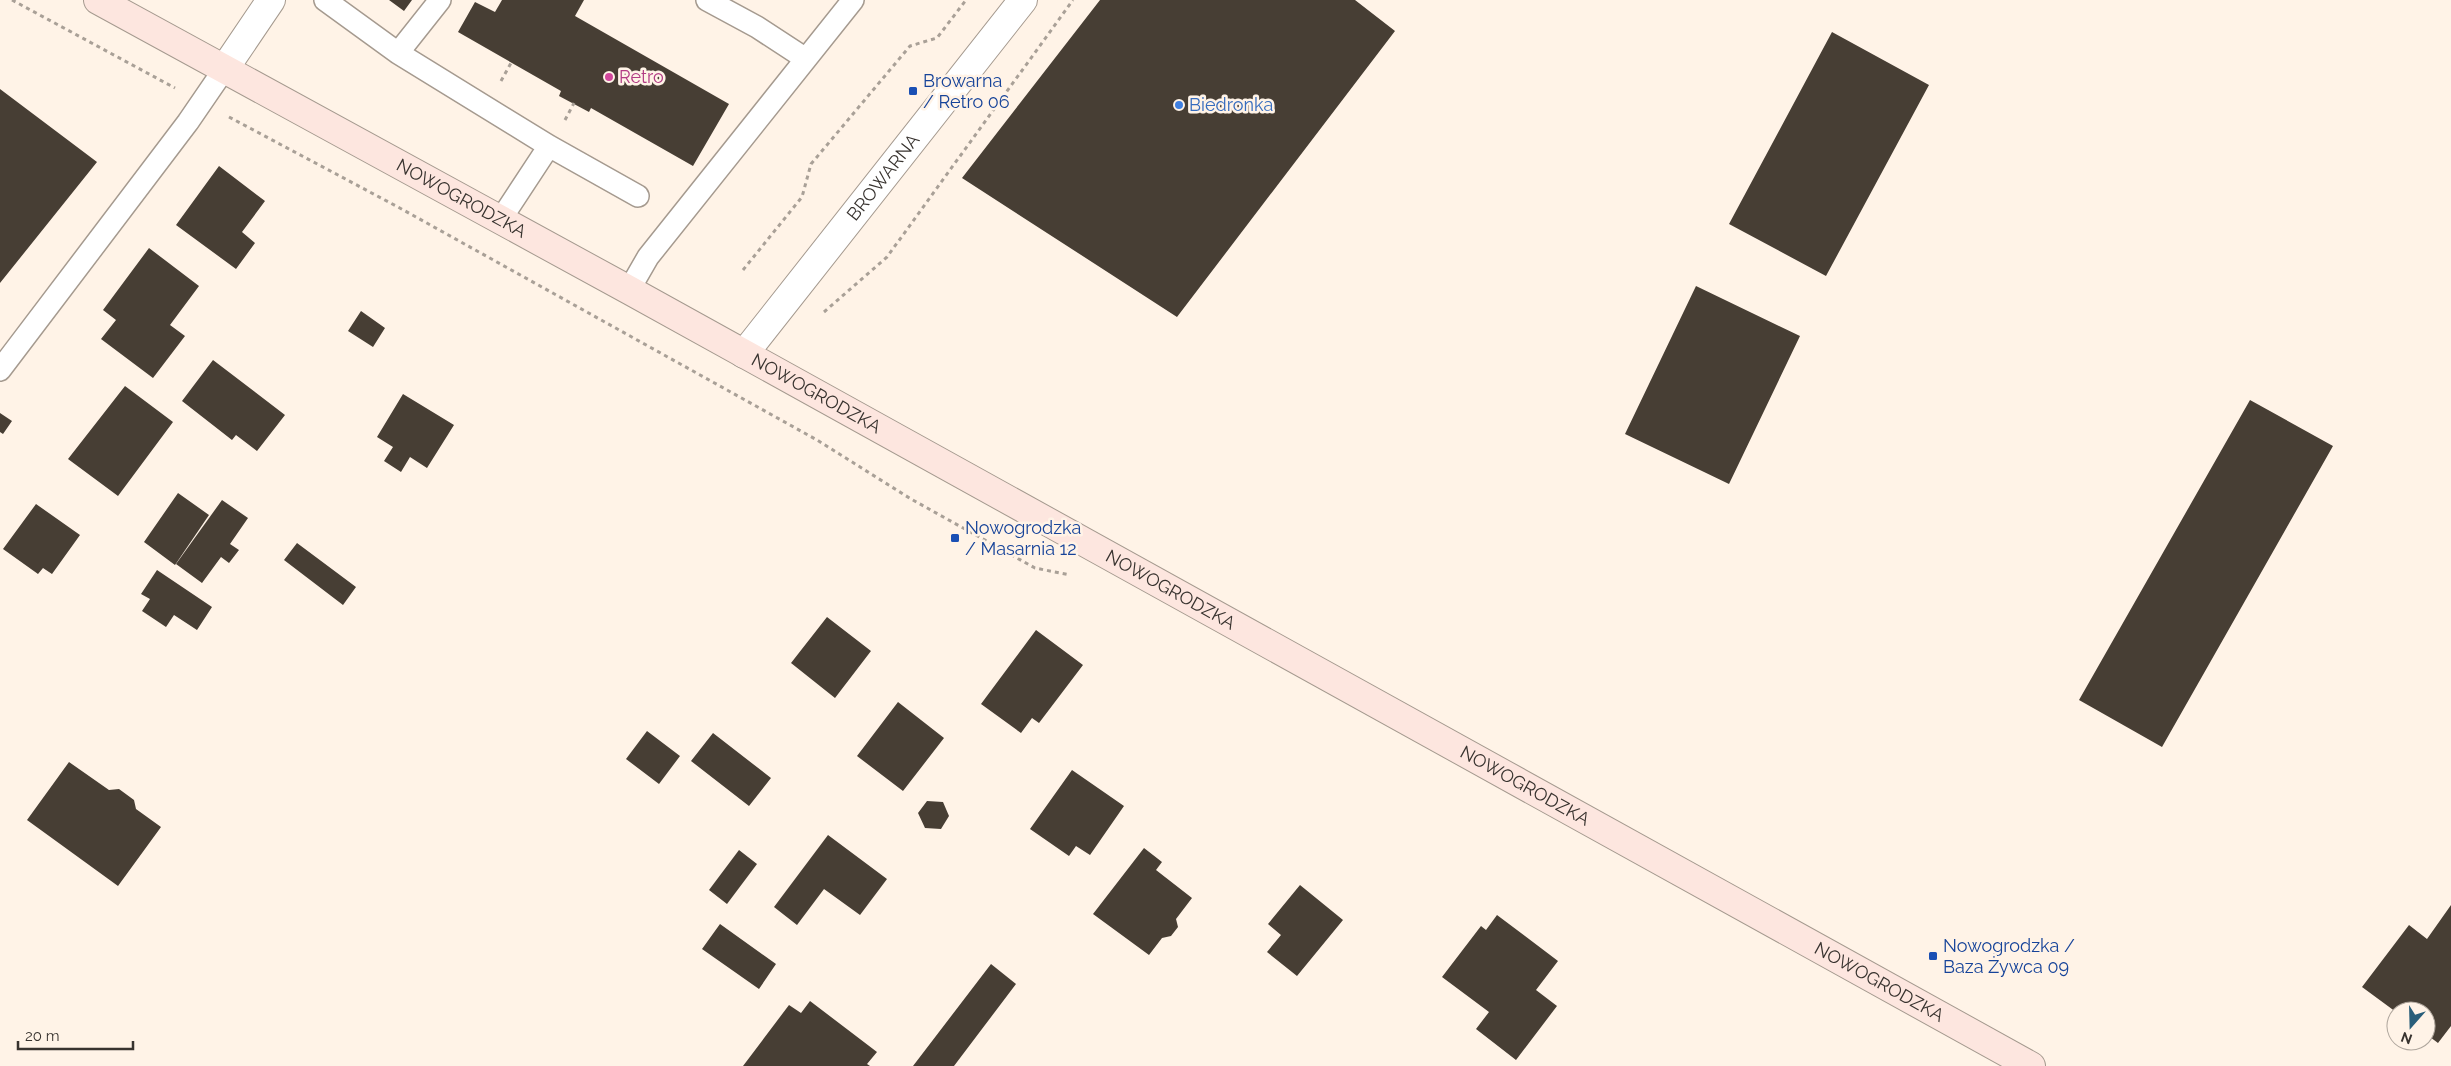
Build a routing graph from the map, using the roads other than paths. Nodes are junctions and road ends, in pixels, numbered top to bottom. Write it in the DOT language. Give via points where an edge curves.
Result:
graph roads {
  1 [pos="98,0"];
  2 [pos="271,0"];
  3 [pos="325,0"];
  4 [pos="440,0"];
  5 [pos="707,0"];
  6 [pos="854,0"];
  7 [pos="1023,0"];
  8 [pos="398,53"];
  9 [pos="806,60"];
  10 [pos="225,68"];
  11 [pos="549,146"];
  12 [pos="638,196"];
  13 [pos="501,219"];
  14 [pos="629,290"];
  15 [pos="744,354"];
  16 [pos="0,370"];
  17 [pos="2031,1066"];
  1 -- 10 [label="main road, NOWOGRODZKA"];
  2 -- 10 [label="street"];
  3 -- 8 [label="lane"];
  4 -- 8 [label="lane"];
  5 -- 9 [label="lane" via="757,27"];
  6 -- 9 [label="lane"];
  7 -- 15 [label="street, BROWARNA"];
  8 -- 11 [label="lane"];
  9 -- 14 [label="lane" via="648,257"];
  10 -- 13 [label="main road, NOWOGRODZKA"];
  10 -- 16 [label="lane" via="188,122"];
  11 -- 12 [label="lane"];
  11 -- 13 [label="lane"];
  13 -- 14 [label="main road, NOWOGRODZKA"];
  14 -- 15 [label="main road, NOWOGRODZKA"];
  15 -- 17 [label="main road, NOWOGRODZKA"];
}
